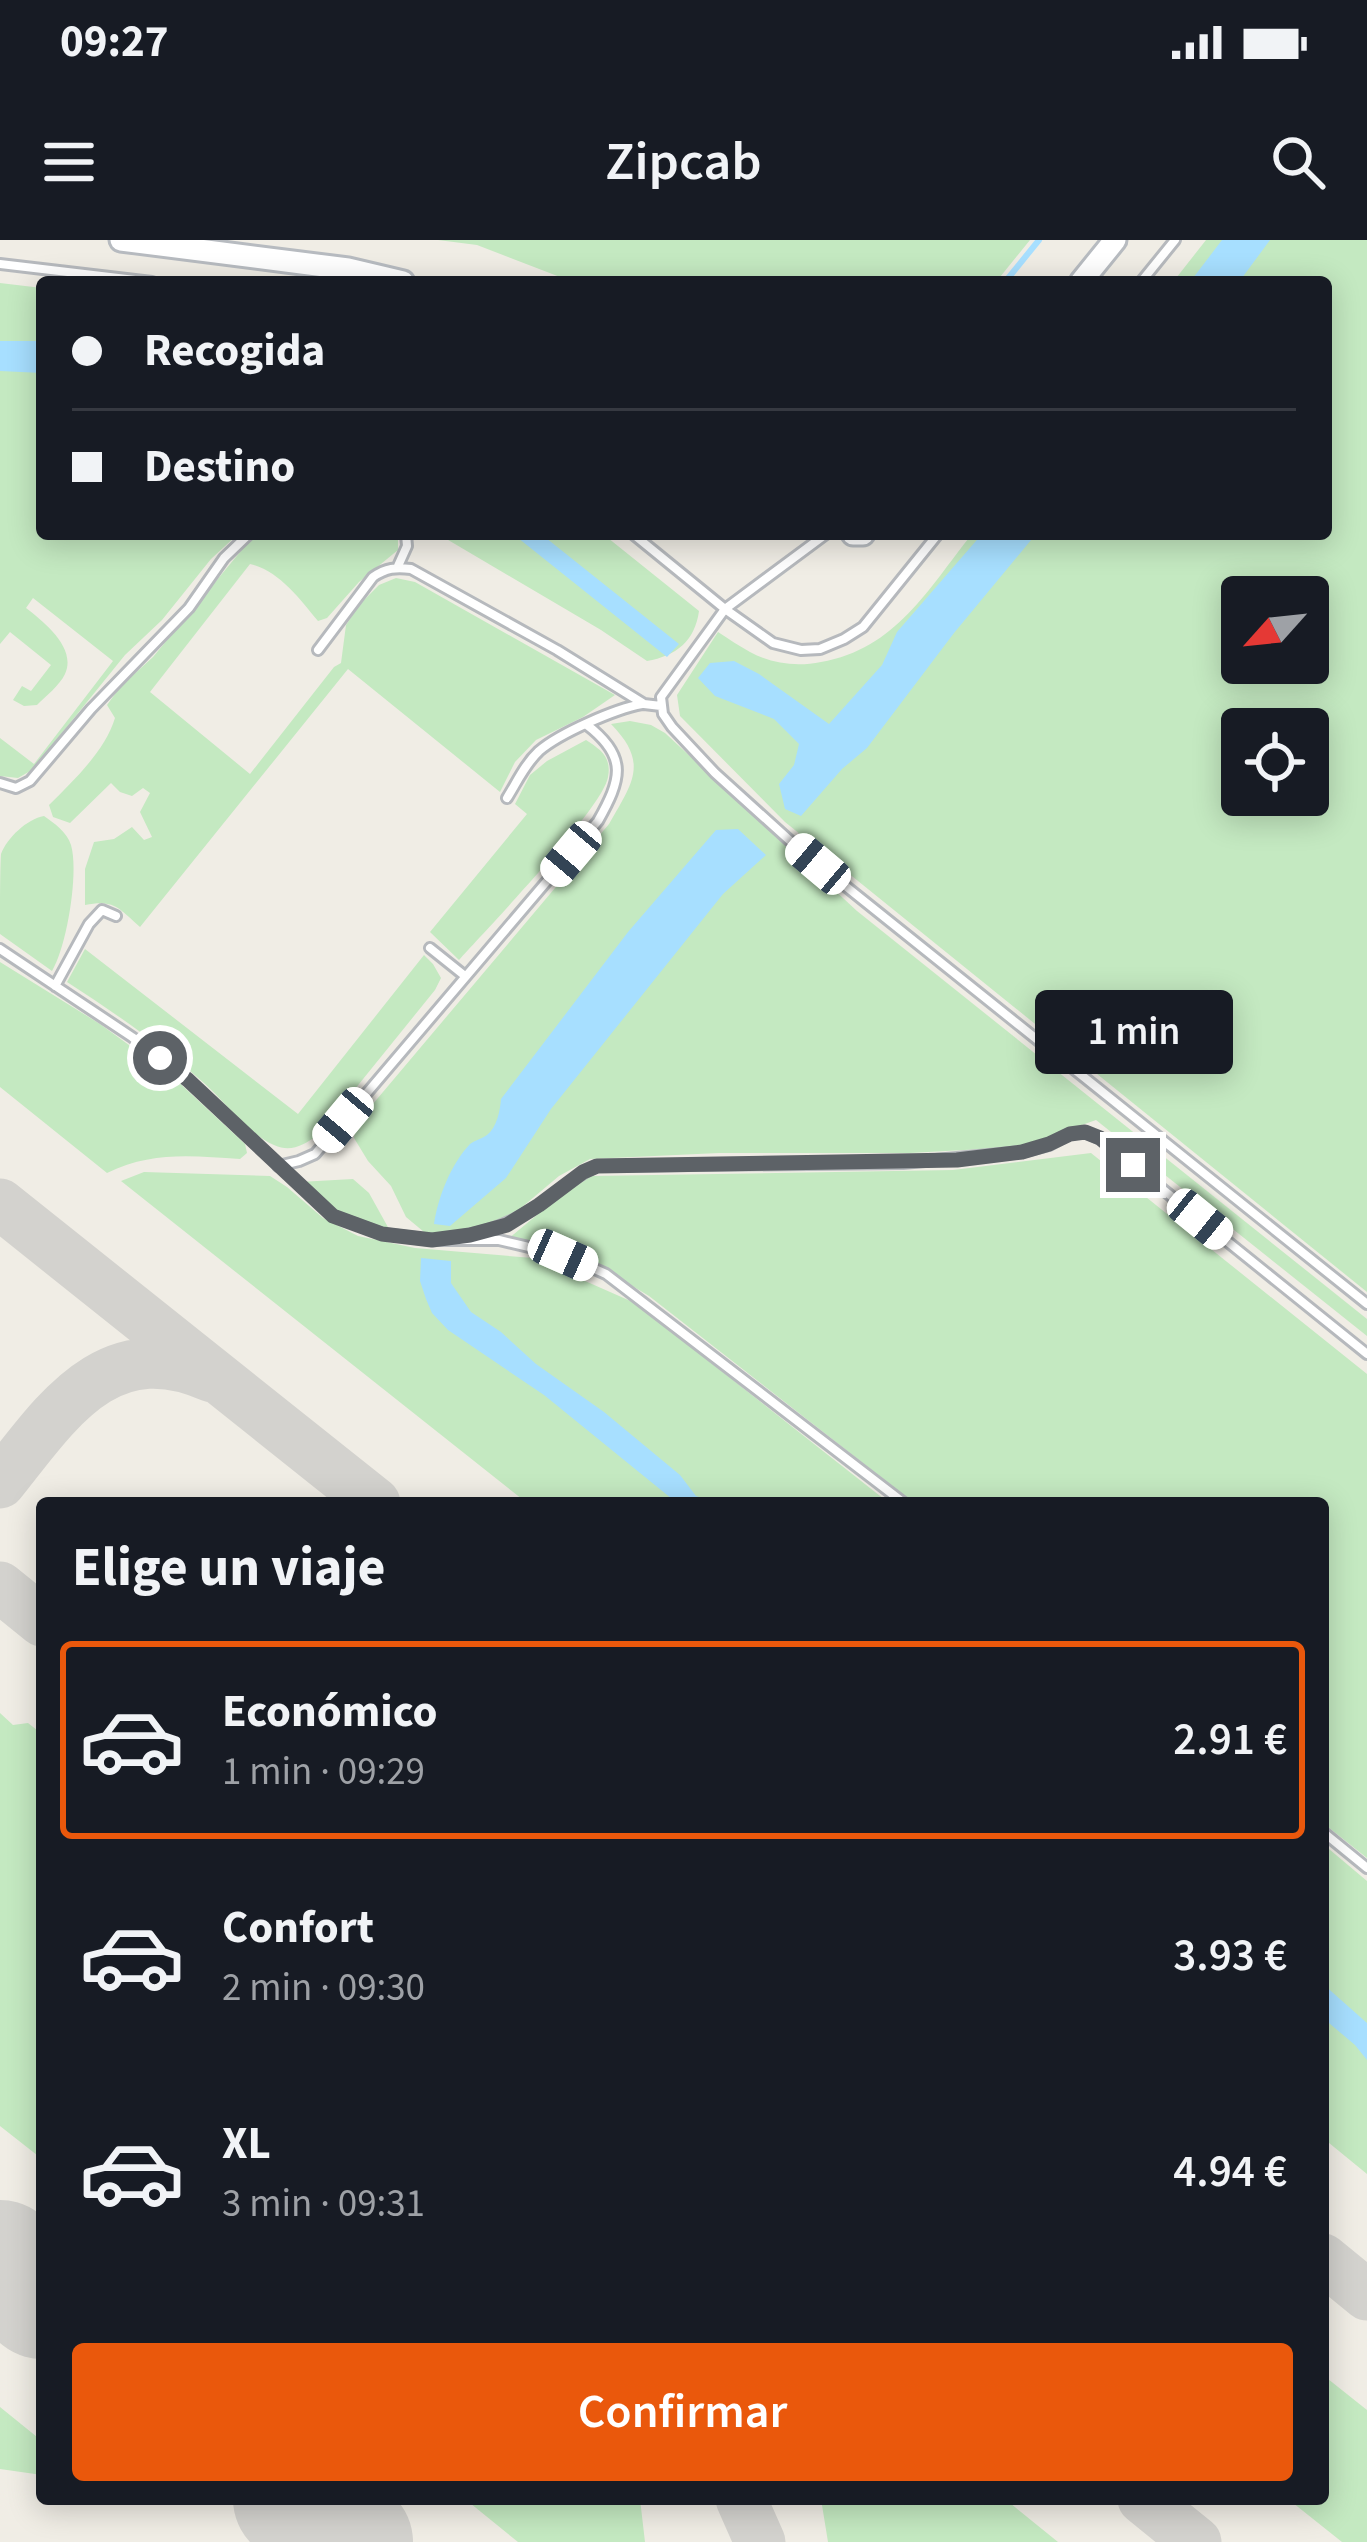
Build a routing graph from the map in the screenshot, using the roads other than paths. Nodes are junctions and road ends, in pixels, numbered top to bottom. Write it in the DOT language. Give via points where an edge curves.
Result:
graph roads {
  1 [pos="121,240"];
  2 [pos="1115,240"];
  3 [pos="1175,240"];
  4 [pos="0,264"];
  5 [pos="101,276"];
  6 [pos="378,276"];
  7 [pos="1086,276"];
  8 [pos="1146,276"];
  9 [pos="243,540"];
  10 [pos="406,540"];
  11 [pos="640,540"];
  12 [pos="818,540"];
  13 [pos="933,540"];
  14 [pos="398,567"];
  15 [pos="725,609"];
  16 [pos="318,650"];
  17 [pos="644,704"];
  18 [pos="661,706"];
  19 [pos="587,725"];
  20 [pos="0,783"];
  21 [pos="507,798"];
  22 [pos="116,916"];
  23 [pos="430,948"];
  24 [pos="0,949"];
  25 [pos="465,976"];
  26 [pos="55,986"];
  27 [pos="278,1166"];
  28 [pos="432,1240"];
  29 [pos="1367,1304"];
  30 [pos="1367,1354"];
  31 [pos="896,1497"];
  32 [pos="1329,1837"];
  33 [pos="1367,1868"];
  1 -- 6 [label="street"];
  2 -- 7 [label="street"];
  3 -- 8 [label="lane"];
  4 -- 5 [label="lane"];
  9 -- 20 [label="lane" via="30,781 16,788"];
  10 -- 14 [label="lane"];
  11 -- 15 [label="lane"];
  12 -- 15 [label="lane"];
  13 -- 15 [label="lane" via="862,627 820,649 773,644"];
  14 -- 16 [label="lane" via="373,577"];
  14 -- 17 [label="lane"];
  15 -- 18 [label="lane"];
  17 -- 18 [label="lane"];
  17 -- 19 [label="lane"];
  18 -- 29 [label="lane" via="715,773 811,859"];
  19 -- 21 [label="lane" via="542,749"];
  19 -- 25 [label="lane" via="614,751 615,790 598,821"];
  22 -- 26 [label="lane" via="102,910 89,924"];
  23 -- 25 [label="lane"];
  24 -- 26 [label="lane"];
  25 -- 27 [label="lane" via="315,1154"];
  26 -- 27 [label="lane" via="188,1080"];
  27 -- 28 [label="lane" via="333,1216"];
  28 -- 30 [label="lane" via="507,1225 597,1166 957,1160 1022,1152 1085,1132"];
  28 -- 31 [label="lane" via="499,1240 606,1274"];
  32 -- 33 [label="lane"];
}
